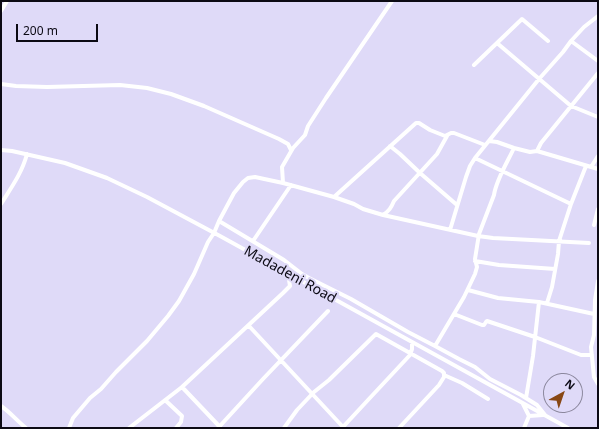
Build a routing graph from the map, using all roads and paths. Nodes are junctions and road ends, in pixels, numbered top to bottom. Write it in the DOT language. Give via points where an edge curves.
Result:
graph roads {
  1 [pos="7,1"];
  2 [pos="392,1"];
  3 [pos="1,11"];
  4 [pos="598,16"];
  5 [pos="548,41"];
  6 [pos="571,41"];
  7 [pos="497,43"];
  8 [pos="598,62"];
  9 [pos="474,65"];
  10 [pos="597,76"];
  11 [pos="539,79"];
  12 [pos="1,84"];
  13 [pos="571,106"];
  14 [pos="598,118"];
  15 [pos="447,136"];
  16 [pos="489,141"];
  17 [pos="390,146"];
  18 [pos="485,146"];
  19 [pos="514,148"];
  20 [pos="1,150"];
  21 [pos="291,150"];
  22 [pos="537,151"];
  23 [pos="27,154"];
  24 [pos="598,156"];
  25 [pos="474,158"];
  26 [pos="588,166"];
  27 [pos="598,169"];
  28 [pos="502,172"];
  29 [pos="420,173"];
  30 [pos="283,183"];
  31 [pos="291,185"];
  32 [pos="334,197"];
  33 [pos="1,204"];
  34 [pos="571,204"];
  35 [pos="458,205"];
  36 [pos="598,209"];
  37 [pos="383,215"];
  38 [pos="219,221"];
  39 [pos="594,225"];
  40 [pos="450,230"];
  41 [pos="214,233"];
  42 [pos="478,236"];
  43 [pos="252,241"];
  44 [pos="559,241"];
  45 [pos="589,243"];
  46 [pos="475,261"];
  47 [pos="290,264"];
  48 [pos="555,269"];
  49 [pos="286,273"];
  50 [pos="598,281"];
  51 [pos="468,290"];
  52 [pos="539,302"];
  53 [pos="547,303"];
  54 [pos="328,311"];
  55 [pos="454,314"];
  56 [pos="594,314"];
  57 [pos="249,326"];
  58 [pos="535,337"];
  59 [pos="412,342"];
  60 [pos="435,346"];
  61 [pos="410,354"];
  62 [pos="592,355"];
  63 [pos="281,361"];
  64 [pos="444,375"];
  65 [pos="598,384"];
  66 [pos="182,387"];
  67 [pos="312,394"];
  68 [pos="526,398"];
  69 [pos="488,399"];
  70 [pos="165,400"];
  71 [pos="522,403"];
  72 [pos="1,406"];
  73 [pos="545,415"];
  74 [pos="529,416"];
  75 [pos="220,427"];
  76 [pos="342,427"];
  77 [pos="26,428"];
  78 [pos="69,428"];
  79 [pos="129,428"];
  80 [pos="176,428"];
  81 [pos="284,428"];
  82 [pos="399,428"];
  83 [pos="524,428"];
  84 [pos="567,428"];
  1 -- 3 [label="street"];
  2 -- 21 [label="street" via="326,98 305,134"];
  4 -- 6 [label="street"];
  5 -- 7 [label="street" via="522,19"];
  6 -- 8 [label="street"];
  6 -- 11 [label="street"];
  7 -- 9 [label="street"];
  7 -- 11 [label="street"];
  10 -- 13 [label="street"];
  11 -- 13 [label="street"];
  11 -- 16 [label="street"];
  12 -- 21 [label="street" via="46,87 120,85 152,89 204,106 275,137 288,144"];
  13 -- 14 [label="street"];
  13 -- 22 [label="street"];
  15 -- 17 [label="street" via="416,123"];
  15 -- 18 [label="street" via="454,133"];
  15 -- 29 [label="street" via="437,154"];
  16 -- 18 [label="street"];
  16 -- 19 [label="street"];
  17 -- 29 [label="street"];
  17 -- 32 [label="street"];
  18 -- 25 [label="street"];
  19 -- 22 [label="street"];
  19 -- 28 [label="street"];
  20 -- 23 [label="street, Madadeni Road"];
  21 -- 30 [label="street" via="282,167"];
  22 -- 26 [label="street"];
  23 -- 33 [label="street" via="20,173"];
  23 -- 41 [label="street, Madadeni Road" via="65,163 107,178"];
  24 -- 26 [label="street"];
  25 -- 28 [label="street"];
  25 -- 35 [label="street"];
  26 -- 27 [label="street"];
  26 -- 34 [label="street"];
  28 -- 34 [label="street"];
  28 -- 42 [label="street"];
  29 -- 35 [label="street"];
  29 -- 37 [label="street" via="394,201 392,208"];
  30 -- 31 [label="street"];
  30 -- 38 [label="street" via="255,177 245,179"];
  31 -- 32 [label="street"];
  31 -- 43 [label="street"];
  32 -- 37 [label="street"];
  34 -- 44 [label="street"];
  35 -- 40 [label="street"];
  36 -- 39 [label="street"];
  37 -- 40 [label="street"];
  38 -- 41 [label="street"];
  38 -- 43 [label="street"];
  40 -- 42 [label="street"];
  41 -- 49 [label="street, Madadeni Road"];
  41 -- 78 [label="street" via="194,274 168,316 147,341 90,398"];
  42 -- 44 [label="street"];
  42 -- 46 [label="street"];
  43 -- 47 [label="street"];
  44 -- 45 [label="street"];
  44 -- 48 [label="street"];
  46 -- 48 [label="street"];
  46 -- 51 [label="street" via="477,270"];
  47 -- 49 [label="street"];
  47 -- 60 [label="street" via="309,278"];
  48 -- 53 [label="street"];
  49 -- 57 [label="street" via="290,284 288,288"];
  49 -- 59 [label="street, Madadeni Road"];
  50 -- 56 [label="street"];
  51 -- 52 [label="street" via="498,298"];
  51 -- 55 [label="street"];
  52 -- 53 [label="street"];
  52 -- 58 [label="street"];
  53 -- 56 [label="street"];
  54 -- 63 [label="street"];
  55 -- 58 [label="street" via="482,325 487,321"];
  55 -- 60 [label="street"];
  56 -- 62 [label="street"];
  57 -- 63 [label="street"];
  57 -- 66 [label="street"];
  58 -- 62 [label="street" via="581,355"];
  58 -- 68 [label="street"];
  59 -- 61 [label="street"];
  59 -- 71 [label="street, Madadeni Road"];
  60 -- 68 [label="street"];
  61 -- 64 [label="street" via="442,371"];
  61 -- 67 [label="street" via="376,334"];
  61 -- 76 [label="street"];
  62 -- 65 [label="street" via="594,377"];
  63 -- 67 [label="street"];
  63 -- 75 [label="street"];
  64 -- 69 [label="street"];
  64 -- 82 [label="street" via="439,385"];
  66 -- 70 [label="street"];
  66 -- 75 [label="street"];
  67 -- 76 [label="street"];
  67 -- 81 [label="street"];
  68 -- 73 [label="street" via="537,405"];
  70 -- 79 [label="street"];
  70 -- 80 [label="street" via="182,416"];
  71 -- 73 [label="street, Madadeni Road"];
  71 -- 74 [label="street"];
  72 -- 77 [label="street"];
  73 -- 74 [label="street"];
  73 -- 84 [label="street, Madadeni Road"];
  74 -- 83 [label="street"];
}
